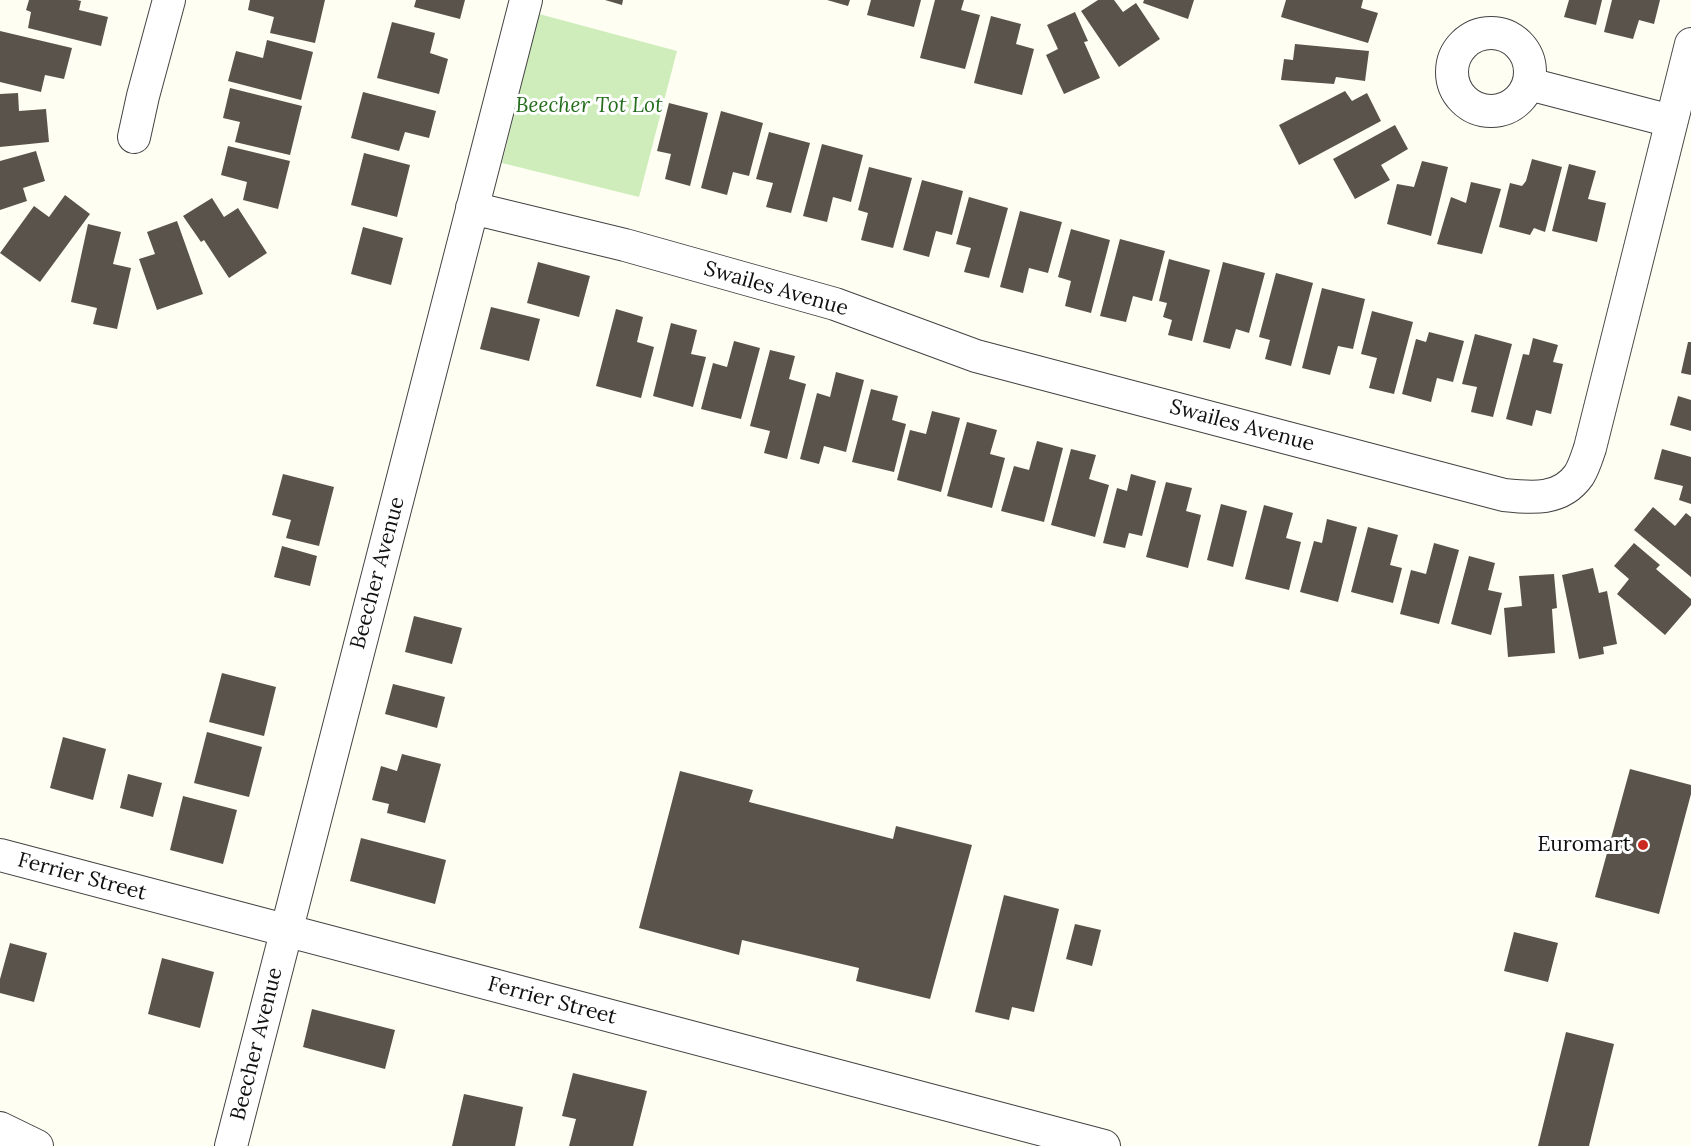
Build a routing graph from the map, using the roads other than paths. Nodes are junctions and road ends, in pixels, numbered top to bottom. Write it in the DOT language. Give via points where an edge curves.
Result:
graph roads {
  1 [pos="169,0"];
  2 [pos="526,0"];
  3 [pos="1691,44"];
  4 [pos="1529,84"];
  5 [pos="1671,121"];
  6 [pos="134,137"];
  7 [pos="472,208"];
  8 [pos="0,855"];
  9 [pos="286,930"];
  10 [pos="0,1128"];
  11 [pos="37,1146"];
  12 [pos="231,1146"];
  13 [pos="1104,1146"];
  1 -- 6 [label="street"];
  2 -- 7 [label="street, Beecher Avenue"];
  3 -- 5 [label="street, Swailes Avenue"];
  4 -- 5 [label="street"];
  5 -- 7 [label="street, Swailes Avenue" via="1590,448 1580,473 1568,489 1536,498 1504,495 976,356 835,304 625,245"];
  7 -- 9 [label="street, Beecher Avenue"];
  8 -- 9 [label="street, Ferrier Street"];
  9 -- 12 [label="street, Beecher Avenue"];
  9 -- 13 [label="street, Ferrier Street"];
  10 -- 11 [label="street"];
}
